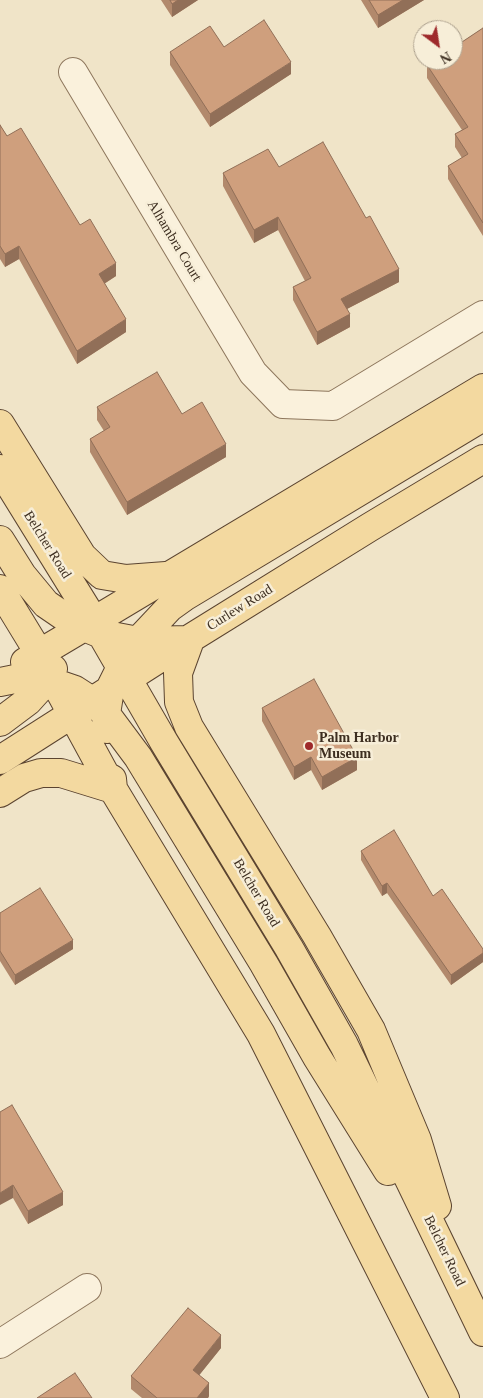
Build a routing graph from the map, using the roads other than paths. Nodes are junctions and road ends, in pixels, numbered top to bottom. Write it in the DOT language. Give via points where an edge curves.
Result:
graph roads {
  1 [pos="73,72"];
  2 [pos="483,315"];
  3 [pos="483,388"];
  4 [pos="483,417"];
  5 [pos="0,424"];
  6 [pos="483,459"];
  7 [pos="0,469"];
  8 [pos="0,540"];
  9 [pos="170,576"];
  10 [pos="0,589"];
  11 [pos="82,628"];
  12 [pos="190,640"];
  13 [pos="138,641"];
  14 [pos="48,673"];
  15 [pos="0,677"];
  16 [pos="0,682"];
  17 [pos="105,694"];
  18 [pos="0,722"];
  19 [pos="0,760"];
  20 [pos="113,789"];
  21 [pos="0,794"];
  22 [pos="460,1284"];
  23 [pos="87,1288"];
  24 [pos="483,1332"];
  25 [pos="0,1344"];
  26 [pos="445,1398"];
  1 -- 2 [label="street, Alhambra Court" via="253,373 283,404 333,406"];
  3 -- 9 [label="main road"];
  4 -- 13 [label="main road" via="184,597"];
  5 -- 9 [label="main road" via="82,556 102,575 126,579"];
  6 -- 12 [label="main road, Curlew Road"];
  7 -- 11 [label="main road, Belcher Road" via="62,569"];
  8 -- 11 [label="main road" via="22,575 46,604"];
  9 -- 11 [label="main road"];
  10 -- 14 [label="main road, Belcher Road"];
  11 -- 13 [label="main road"];
  11 -- 14 [label="main road"];
  11 -- 17 [label="main road, Belcher Road"];
  12 -- 13 [label="main road"];
  12 -- 17 [label="main road, Curlew Road"];
  12 -- 22 [label="main road" via="178,674 179,702 189,727 371,1030 417,1140"];
  13 -- 17 [label="main road"];
  14 -- 15 [label="main road"];
  14 -- 16 [label="main road"];
  14 -- 17 [label="main road, Belcher Road"];
  14 -- 18 [label="main road" via="28,701"];
  17 -- 19 [label="main road, Curlew Road"];
  17 -- 20 [label="main road, Belcher Road"];
  17 -- 22 [label="main road" via="138,757 264,964 316,1057"];
  17 -- 22 [label="main road, Belcher Road" via="164,742 289,948 344,1045"];
  20 -- 21 [label="main road" via="61,773 41,773 24,778"];
  20 -- 26 [label="main road, Belcher Road" via="261,1034"];
  22 -- 24 [label="main road, Belcher Road"];
  23 -- 25 [label="street"];
}
